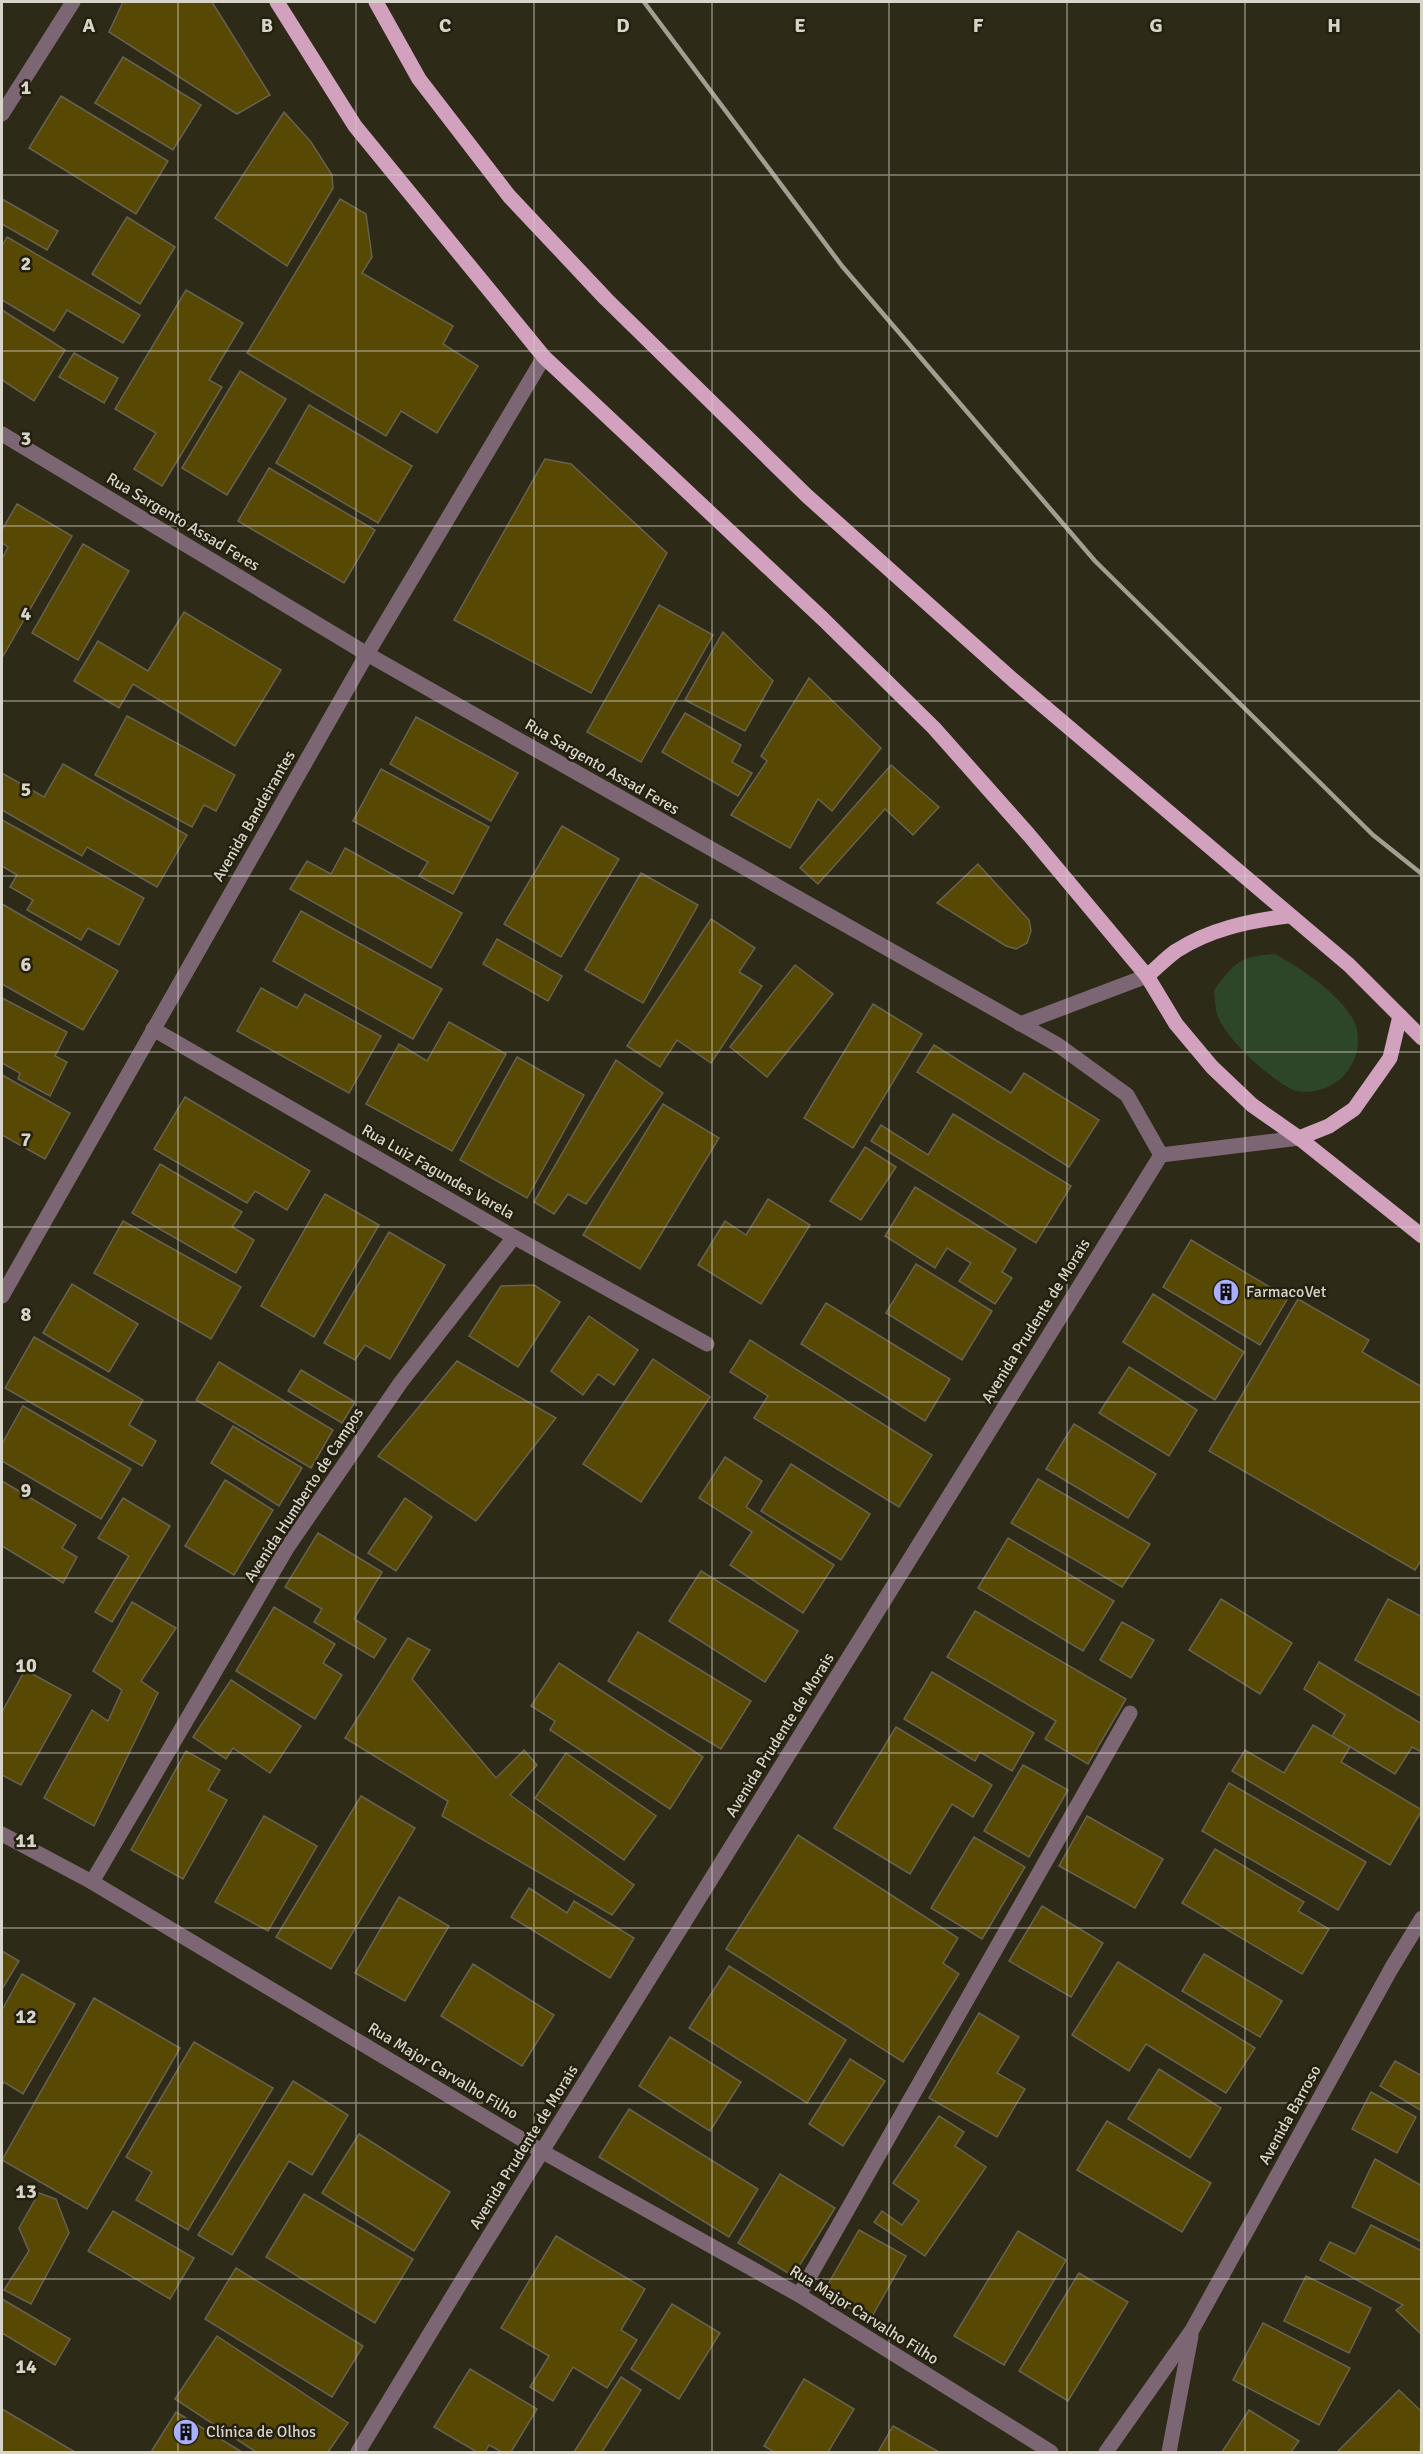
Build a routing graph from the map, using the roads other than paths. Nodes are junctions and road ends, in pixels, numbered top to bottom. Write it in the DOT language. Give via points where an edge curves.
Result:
graph roads {
  1 [pos="74,2"];
  2 [pos="277,2"];
  3 [pos="376,2"];
  4 [pos="2,114"];
  5 [pos="544,357"];
  6 [pos="2,434"];
  7 [pos="367,654"];
  8 [pos="1288,916"];
  9 [pos="1147,976"];
  10 [pos="1400,1016"];
  11 [pos="1020,1024"];
  12 [pos="153,1029"];
  13 [pos="1422,1038"];
  14 [pos="1299,1138"];
  15 [pos="1161,1155"];
  16 [pos="1422,1236"];
  17 [pos="514,1237"];
  18 [pos="2,1296"];
  19 [pos="707,1344"];
  20 [pos="1130,1713"];
  21 [pos="2,1833"];
  22 [pos="92,1882"];
  23 [pos="1422,1918"];
  24 [pos="543,2152"];
  25 [pos="799,2295"];
  26 [pos="1192,2330"];
  27 [pos="358,2452"];
  28 [pos="1051,2452"];
  29 [pos="1106,2452"];
  30 [pos="1169,2452"];
  1 -- 4 [label="street"];
  2 -- 5 [label="main road" via="355,126"];
  3 -- 8 [label="main road" via="419,79 509,196 606,300 832,518 1013,680"];
  5 -- 7 [label="street, Avenida Bandeirantes"];
  5 -- 9 [label="main road" via="934,728"];
  6 -- 7 [label="street, Rua Sargento Assad Feres"];
  7 -- 11 [label="street, Rua Sargento Assad Feres"];
  7 -- 12 [label="street, Avenida Bandeirantes"];
  8 -- 9 [label="main road" via="1249,921 1211,933 1176,951"];
  8 -- 10 [label="main road" via="1349,964"];
  9 -- 11 [label="street"];
  9 -- 14 [label="main road" via="1176,1024 1212,1067 1252,1106"];
  10 -- 13 [label="main road"];
  10 -- 14 [label="main road" via="1390,1058 1354,1109 1329,1126"];
  11 -- 15 [label="street, Rua Sargento Assad Feres" via="1058,1045 1127,1095"];
  12 -- 17 [label="street, Rua Luiz Fagundes Varela"];
  12 -- 18 [label="street, Avenida Bandeirantes"];
  14 -- 15 [label="street"];
  14 -- 16 [label="main road"];
  15 -- 24 [label="street, Avenida Prudente de Morais"];
  17 -- 19 [label="street, Rua Luiz Fagundes Varela"];
  17 -- 22 [label="street, Avenida Humberto de Campos" via="401,1382 287,1548"];
  20 -- 25 [label="street"];
  21 -- 22 [label="street, Rua Major Carvalho Filho"];
  22 -- 24 [label="street, Rua Major Carvalho Filho"];
  23 -- 26 [label="street, Avenida Barroso"];
  24 -- 25 [label="street, Rua Major Carvalho Filho"];
  24 -- 27 [label="street, Avenida Prudente de Morais"];
  25 -- 28 [label="street, Rua Major Carvalho Filho"];
  26 -- 29 [label="street, Avenida Barroso"];
  26 -- 30 [label="street, Avenida Barroso"];
}
